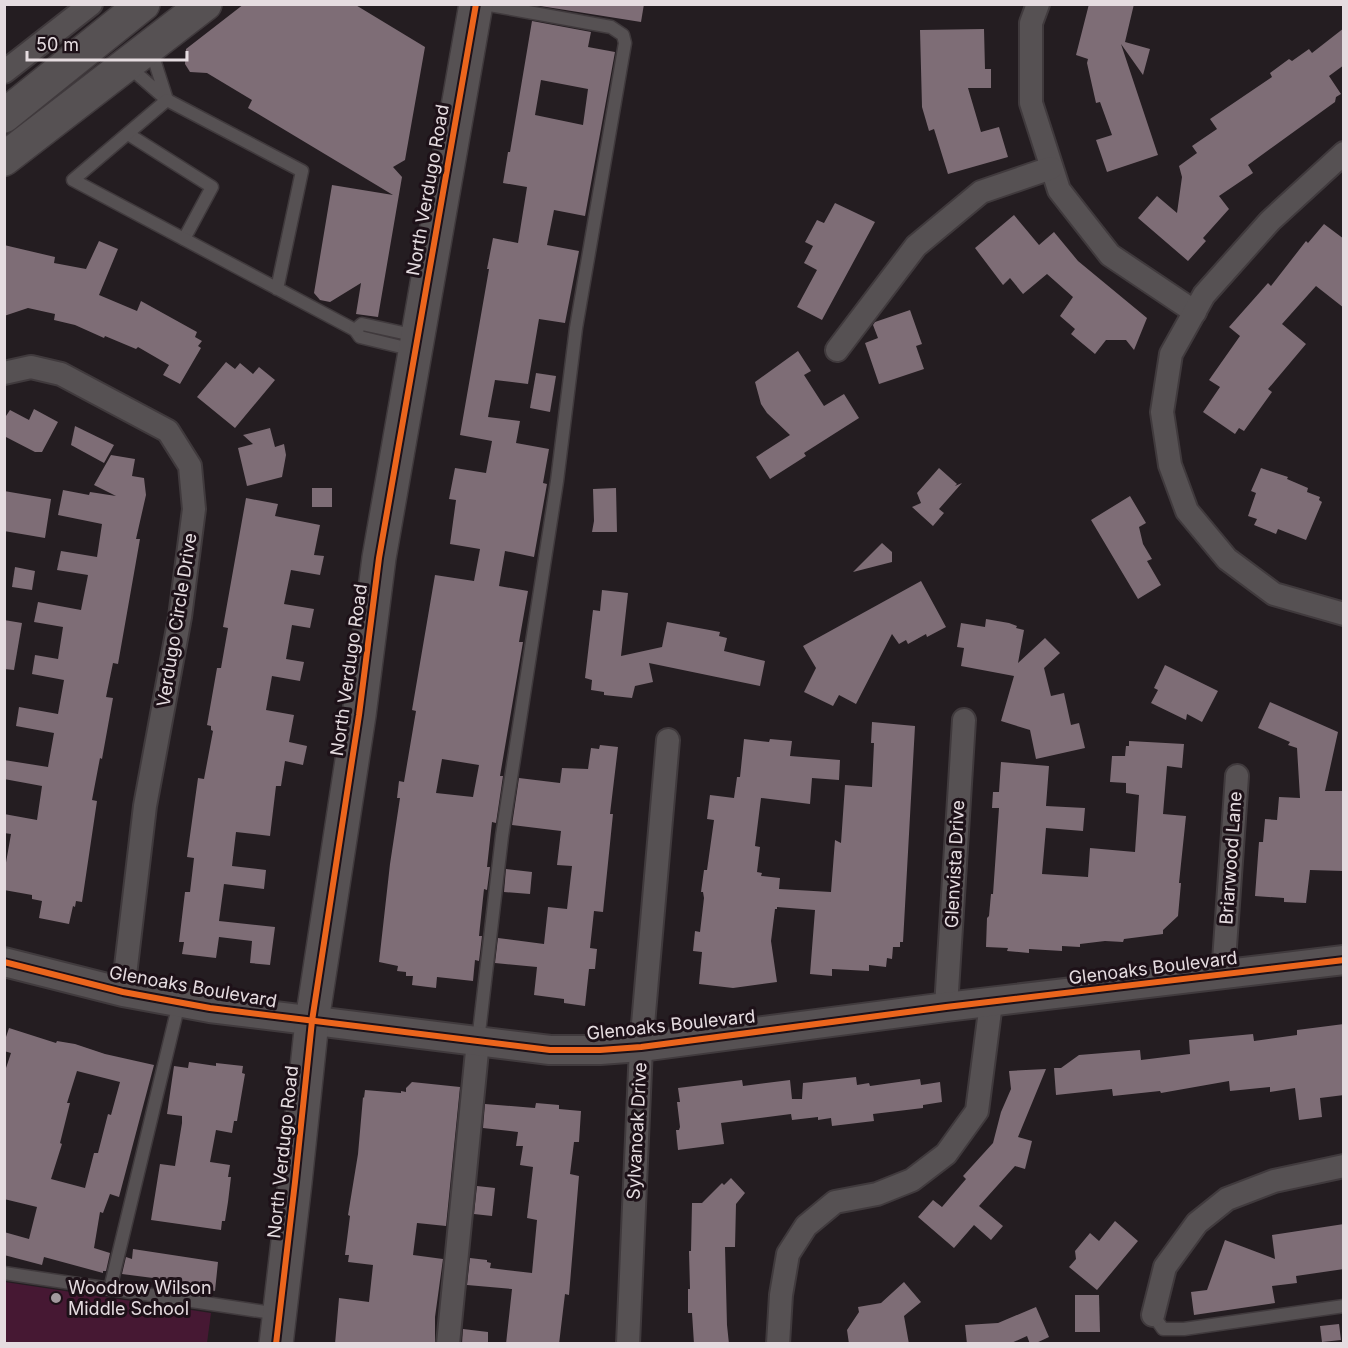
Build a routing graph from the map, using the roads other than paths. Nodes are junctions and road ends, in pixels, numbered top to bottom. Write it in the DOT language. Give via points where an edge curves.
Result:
graph roads {
  1 [pos="91,4"];
  2 [pos="205,4"];
  3 [pos="476,4"];
  4 [pos="484,4"];
  5 [pos="1038,4"];
  6 [pos="131,14"];
  7 [pos="138,56"];
  8 [pos="4,72"];
  9 [pos="167,100"];
  10 [pos="4,116"];
  11 [pos="128,134"];
  12 [pos="4,159"];
  13 [pos="1339,167"];
  14 [pos="1051,168"];
  15 [pos="184,239"];
  16 [pos="277,289"];
  17 [pos="1195,312"];
  18 [pos="417,343"];
  19 [pos="837,350"];
  20 [pos="4,373"];
  21 [pos="1344,614"];
  22 [pos="964,720"];
  23 [pos="668,740"];
  24 [pos="1237,776"];
  25 [pos="1344,960"];
  26 [pos="4,962"];
  27 [pos="1222,975"];
  28 [pos="123,992"];
  29 [pos="179,1003"];
  30 [pos="991,1003"];
  31 [pos="946,1007"];
  32 [pos="312,1021"];
  33 [pos="477,1041"];
  34 [pos="641,1047"];
  35 [pos="1344,1166"];
  36 [pos="4,1273"];
  37 [pos="110,1289"];
  38 [pos="1344,1306"];
  39 [pos="1153,1315"];
  40 [pos="277,1329"];
  41 [pos="448,1344"];
  42 [pos="628,1344"];
  43 [pos="777,1344"];
  1 -- 8 [label="street"];
  2 -- 7 [label="main road"];
  3 -- 18 [label="main road, North Verdugo Road"];
  4 -- 33 [label="lane" via="611,27 623,35 625,43 576,328 557,481 502,836"];
  5 -- 14 [label="street" via="1031,23 1031,103"];
  6 -- 7 [label="main road"];
  6 -- 10 [label="main road"];
  7 -- 9 [label="lane"];
  7 -- 9 [label="lane"];
  7 -- 12 [label="main road"];
  9 -- 11 [label="lane"];
  9 -- 16 [label="lane" via="302,171"];
  11 -- 15 [label="lane" via="213,187"];
  11 -- 15 [label="lane" via="74,180"];
  13 -- 17 [label="street" via="1270,221 1204,295"];
  14 -- 17 [label="street" via="1059,190 1110,255"];
  14 -- 19 [label="street" via="981,192 916,246"];
  15 -- 16 [label="lane"];
  16 -- 18 [label="lane" via="355,330 360,337"];
  17 -- 21 [label="street" via="1171,354 1162,412 1170,465 1187,511 1227,559 1274,594"];
  18 -- 32 [label="main road, North Verdugo Road" via="379,558"];
  20 -- 28 [label="street, Verdugo Circle Drive" via="31,367 61,374 168,431 190,466 193,520 180,617 145,806"];
  22 -- 31 [label="street, Glenvista Drive"];
  23 -- 34 [label="street, Sylvanoak Drive"];
  24 -- 27 [label="street, Briarwood Lane"];
  25 -- 27 [label="street, Glenoaks Boulevard"];
  26 -- 28 [label="street, Glenoaks Boulevard"];
  27 -- 30 [label="street, Glenoaks Boulevard"];
  28 -- 29 [label="street, Glenoaks Boulevard"];
  29 -- 32 [label="street, Glenoaks Boulevard"];
  29 -- 37 [label="lane"];
  30 -- 31 [label="street, Glenoaks Boulevard"];
  30 -- 43 [label="street" via="977,1111 946,1154 912,1180 877,1194 835,1202 806,1226 788,1254"];
  31 -- 34 [label="street, Glenoaks Boulevard"];
  32 -- 33 [label="street, Glenoaks Boulevard"];
  32 -- 40 [label="main road, North Verdugo Road"];
  33 -- 34 [label="street, Glenoaks Boulevard" via="550,1050"];
  33 -- 41 [label="street"];
  34 -- 42 [label="street, Sylvanoak Drive"];
  35 -- 39 [label="street" via="1274,1181 1227,1198 1197,1223 1165,1267"];
  36 -- 37 [label="lane"];
  37 -- 40 [label="lane"];
  38 -- 39 [label="lane" via="1184,1329 1163,1329"];
}
